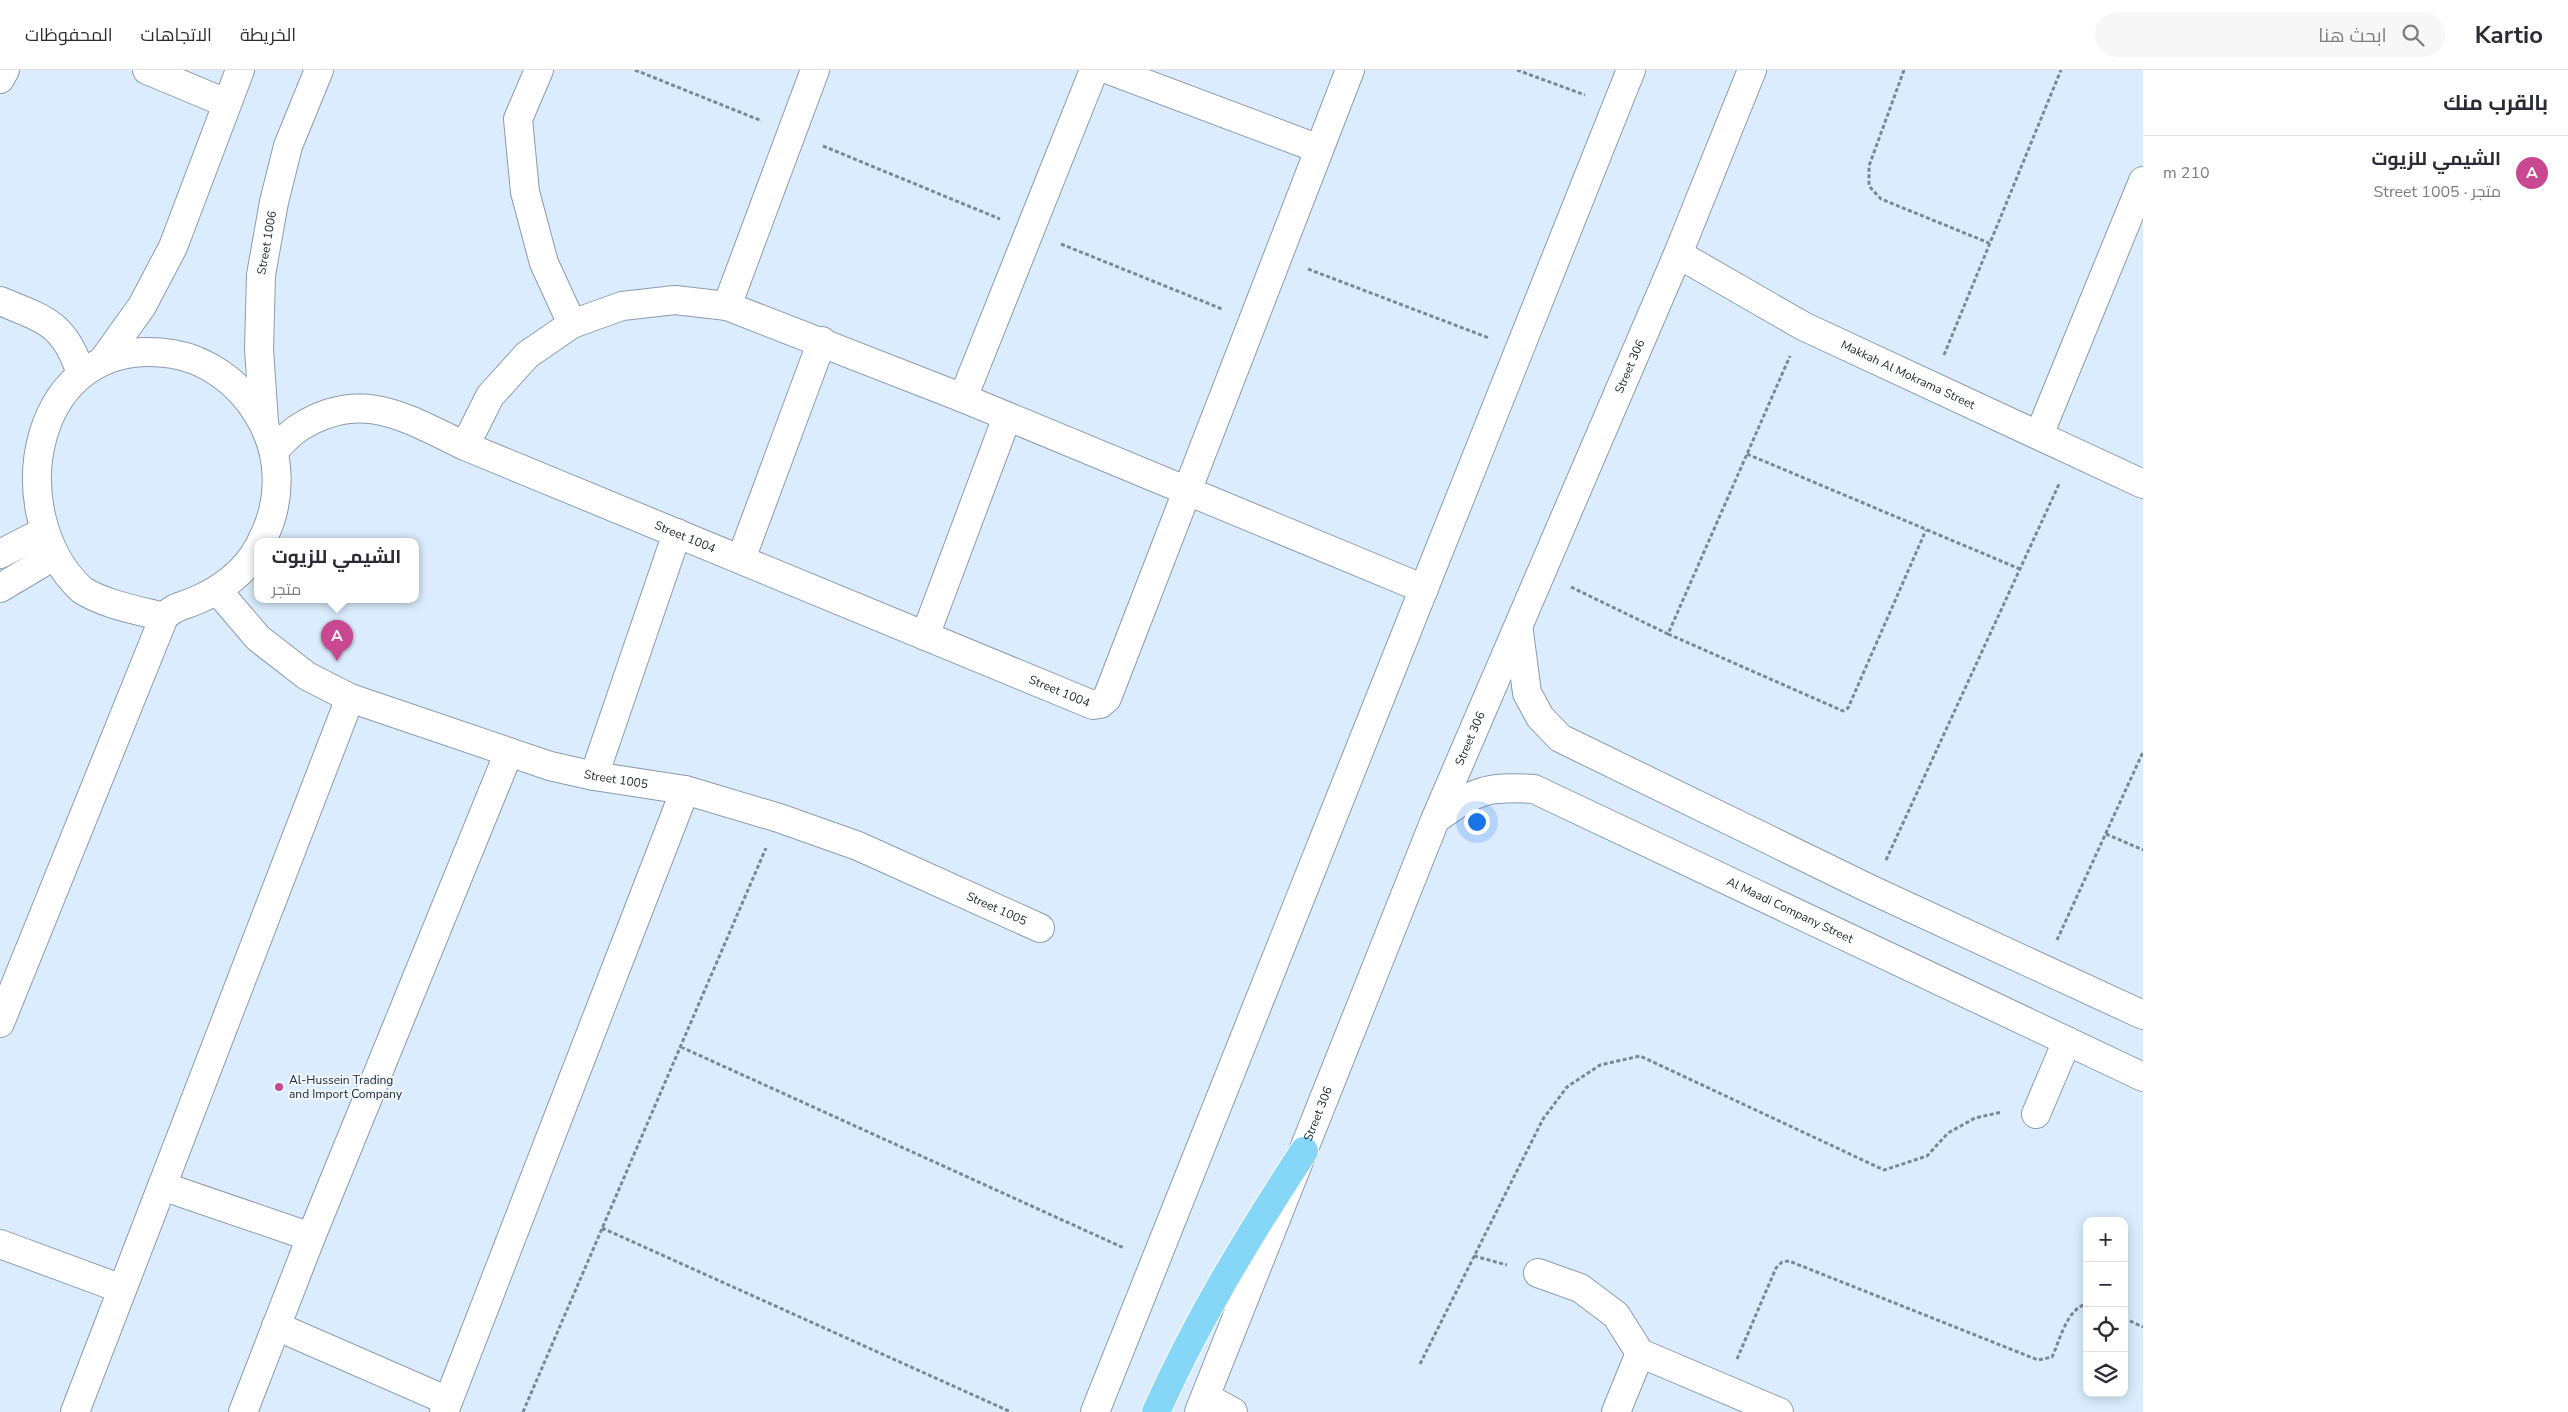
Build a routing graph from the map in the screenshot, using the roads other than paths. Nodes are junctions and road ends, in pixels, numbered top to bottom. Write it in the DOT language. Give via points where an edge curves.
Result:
graph roads {
  1 [pos="5,70"];
  2 [pos="147,70"];
  3 [pos="240,70"];
  4 [pos="319,70"];
  5 [pos="539,70"];
  6 [pos="816,70"];
  7 [pos="1094,70"];
  8 [pos="1109,70"];
  9 [pos="1350,70"];
  10 [pos="1631,70"];
  11 [pos="1752,70"];
  12 [pos="0,79"];
  13 [pos="226,103"];
  14 [pos="1319,149"];
  15 [pos="2143,181"];
  16 [pos="1678,254"];
  17 [pos="0,301"];
  18 [pos="727,306"];
  19 [pos="572,324"];
  20 [pos="822,341"];
  21 [pos="104,359"];
  22 [pos="80,371"];
  23 [pos="963,398"];
  24 [pos="1007,417"];
  25 [pos="264,424"];
  26 [pos="2039,435"];
  27 [pos="465,446"];
  28 [pos="274,450"];
  29 [pos="2143,484"];
  30 [pos="1188,490"];
  31 [pos="677,533"];
  32 [pos="32,537"];
  33 [pos="264,538"];
  34 [pos="254,553"];
  35 [pos="0,554"];
  36 [pos="741,559"];
  37 [pos="47,560"];
  38 [pos="0,588"];
  39 [pos="217,590"];
  40 [pos="1424,590"];
  41 [pos="164,617"];
  42 [pos="1519,629"];
  43 [pos="925,636"];
  44 [pos="350,698"];
  45 [pos="508,752"];
  46 [pos="594,776"];
  47 [pos="685,790"];
  48 [pos="1435,820"];
  49 [pos="1040,928"];
  50 [pos="2143,1014"];
  51 [pos="0,1023"];
  52 [pos="2067,1041"];
  53 [pos="2143,1076"];
  54 [pos="2036,1114"];
  55 [pos="1304,1151"];
  56 [pos="162,1186"];
  57 [pos="311,1237"];
  58 [pos="0,1244"];
  59 [pos="1538,1273"];
  60 [pos="122,1289"];
  61 [pos="276,1326"];
  62 [pos="1640,1353"];
  63 [pos="1202,1405"];
  64 [pos="446,1406"];
  65 [pos="75,1412"];
  66 [pos="243,1412"];
  67 [pos="1095,1412"];
  68 [pos="1156,1412"];
  69 [pos="1233,1412"];
  70 [pos="1616,1412"];
  71 [pos="1779,1412"];
  1 -- 12 [label="street"];
  2 -- 13 [label="street"];
  3 -- 13 [label="street"];
  4 -- 25 [label="street, Street 1006" via="288,146 261,275 259,350"];
  5 -- 19 [label="street" via="518,119 525,192 544,263"];
  6 -- 18 [label="street"];
  7 -- 23 [label="street"];
  8 -- 14 [label="street"];
  9 -- 14 [label="street"];
  10 -- 40 [label="street"];
  11 -- 16 [label="street, Street 306"];
  13 -- 21 [label="street" via="173,247 142,306"];
  14 -- 30 [label="street"];
  15 -- 26 [label="street"];
  16 -- 26 [label="street, Makkah Al Mokrama Street" via="1803,326"];
  16 -- 42 [label="street, Street 306"];
  17 -- 22 [label="street" via="57,329 72,348"];
  18 -- 19 [label="street" via="675,300 622,306"];
  18 -- 20 [label="street"];
  19 -- 27 [label="street" via="527,355 490,396"];
  20 -- 23 [label="street"];
  20 -- 36 [label="street"];
  21 -- 22 [label="street"];
  21 -- 25 [label="street" via="130,352 184,356 208,366 231,382 250,401"];
  22 -- 32 [label="street" via="58,388 41,408 28,432 19,485"];
  23 -- 24 [label="street"];
  24 -- 30 [label="street"];
  24 -- 43 [label="street"];
  25 -- 28 [label="street"];
  26 -- 29 [label="street, Makkah Al Mokrama Street"];
  27 -- 28 [label="street, Street 1004" via="391,412 358,407 327,413 298,428"];
  27 -- 31 [label="street, Street 1004"];
  28 -- 33 [label="street" via="276,504"];
  30 -- 40 [label="street"];
  30 -- 43 [label="street, Street 1004" via="1107,698 1100,704 1093,705"];
  31 -- 36 [label="street, Street 1004"];
  31 -- 46 [label="street"];
  32 -- 35 [label="street"];
  32 -- 37 [label="street"];
  34 -- 39 [label="street" via="239,573"];
  36 -- 43 [label="street, Street 1004"];
  37 -- 38 [label="street"];
  37 -- 41 [label="street" via="82,591 103,601"];
  39 -- 41 [label="street" via="173,607"];
  39 -- 44 [label="street, Street 1005" via="258,638 307,676"];
  40 -- 67 [label="street"];
  41 -- 51 [label="street"];
  42 -- 48 [label="street, Street 306"];
  42 -- 50 [label="street" via="1527,693 1540,717 1560,738 1872,890"];
  44 -- 45 [label="street, Street 1005"];
  44 -- 56 [label="street"];
  45 -- 46 [label="street, Street 1005"];
  45 -- 57 [label="street"];
  46 -- 47 [label="street, Street 1005"];
  47 -- 49 [label="street, Street 1005" via="780,818 858,846"];
  47 -- 64 [label="street"];
  48 -- 52 [label="street, Al Maadi Company Street" via="1468,796 1500,787 1534,789"];
  48 -- 55 [label="street, Street 306"];
  52 -- 53 [label="street, Al Maadi Company Street"];
  52 -- 54 [label="street"];
  55 -- 63 [label="street, Street 306"];
  55 -- 68 [label="highway" via="1206,1311"];
  56 -- 57 [label="street"];
  56 -- 60 [label="street"];
  57 -- 61 [label="street"];
  58 -- 60 [label="street"];
  59 -- 62 [label="street" via="1580,1288 1616,1315"];
  60 -- 65 [label="street"];
  61 -- 64 [label="street"];
  61 -- 66 [label="street"];
  62 -- 70 [label="street"];
  62 -- 71 [label="street"];
  63 -- 69 [label="street"];
}
